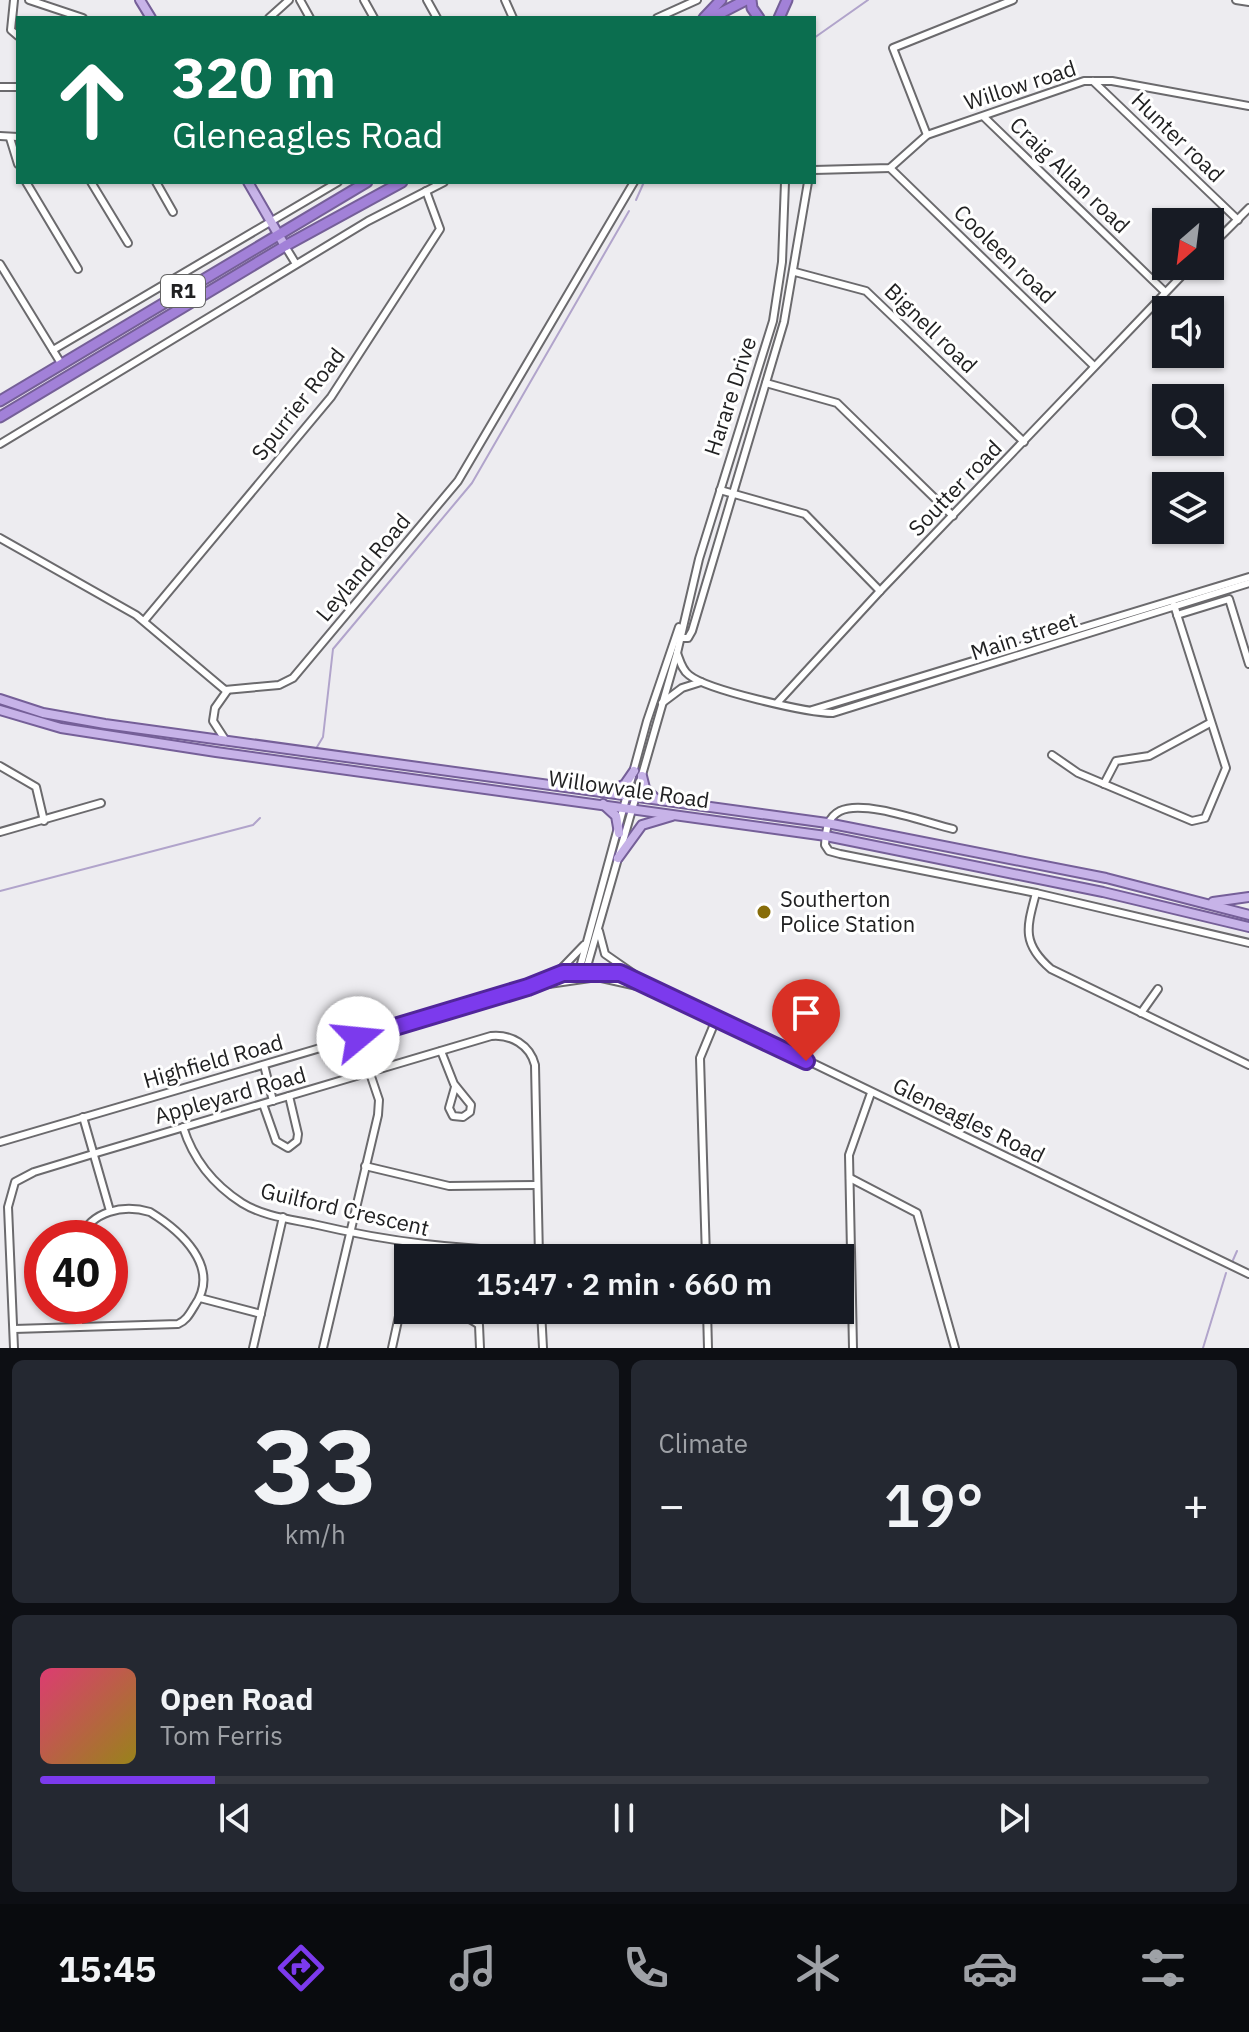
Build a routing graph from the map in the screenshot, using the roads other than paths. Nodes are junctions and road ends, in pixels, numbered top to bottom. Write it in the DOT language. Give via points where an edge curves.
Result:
graph roads {
  1 [pos="14,0"];
  2 [pos="29,0"];
  3 [pos="289,0"];
  4 [pos="697,0"];
  5 [pos="721,0"];
  6 [pos="749,0"];
  7 [pos="799,0"];
  8 [pos="1013,0"];
  9 [pos="1236,0"];
  10 [pos="1249,2"];
  11 [pos="787,3"];
  12 [pos="66,15"];
  13 [pos="271,16"];
  14 [pos="661,16"];
  15 [pos="706,16"];
  16 [pos="715,16"];
  17 [pos="16,34"];
  18 [pos="1092,80"];
  19 [pos="1249,106"];
  20 [pos="984,117"];
  21 [pos="927,135"];
  22 [pos="0,136"];
  23 [pos="14,137"];
  24 [pos="890,168"];
  25 [pos="816,170"];
  26 [pos="27,184"];
  27 [pos="92,184"];
  28 [pos="157,184"];
  29 [pos="249,184"];
  30 [pos="335,184"];
  31 [pos="364,184"];
  32 [pos="398,184"];
  33 [pos="440,184"];
  34 [pos="633,184"];
  35 [pos="785,184"];
  36 [pos="808,184"];
  37 [pos="426,191"];
  38 [pos="314,197"];
  39 [pos="1249,208"];
  40 [pos="322,209"];
  41 [pos="173,212"];
  42 [pos="1238,220"];
  43 [pos="272,223"];
  44 [pos="278,234"];
  45 [pos="1224,234"];
  46 [pos="128,243"];
  47 [pos="285,246"];
  48 [pos="0,264"];
  49 [pos="296,264"];
  50 [pos="78,269"];
  51 [pos="795,272"];
  52 [pos="1177,280"];
  53 [pos="1165,292"];
  54 [pos="53,350"];
  55 [pos="62,365"];
  56 [pos="1094,366"];
  57 [pos="766,383"];
  58 [pos="0,401"];
  59 [pos="0,417"];
  60 [pos="1024,442"];
  61 [pos="0,444"];
  62 [pos="720,490"];
  63 [pos="732,491"];
  64 [pos="953,516"];
  65 [pos="0,538"];
  66 [pos="1249,577"];
  67 [pos="1249,583"];
  68 [pos="880,591"];
  69 [pos="1175,608"];
  70 [pos="684,616"];
  71 [pos="144,621"];
  72 [pos="681,638"];
  73 [pos="677,653"];
  74 [pos="1249,664"];
  75 [pos="701,682"];
  76 [pos="227,691"];
  77 [pos="0,699"];
  78 [pos="662,703"];
  79 [pos="777,703"];
  80 [pos="0,710"];
  81 [pos="213,721"];
  82 [pos="1210,723"];
  83 [pos="205,738"];
  84 [pos="226,741"];
  85 [pos="1052,755"];
  86 [pos="0,766"];
  87 [pos="638,773"];
  88 [pos="1104,784"];
  89 [pos="607,793"];
  90 [pos="632,796"];
  91 [pos="656,799"];
  92 [pos="597,802"];
  93 [pos="101,803"];
  94 [pos="629,807"];
  95 [pos="677,814"];
  96 [pos="44,821"];
  97 [pos="827,823"];
  98 [pos="953,829"];
  99 [pos="0,832"];
  100 [pos="619,833"];
  101 [pos="826,836"];
  102 [pos="618,858"];
  103 [pos="1036,893"];
  104 [pos="1249,897"];
  105 [pos="1204,903"];
  106 [pos="1249,915"];
  107 [pos="598,927"];
  108 [pos="1249,927"];
  109 [pos="588,939"];
  110 [pos="1249,943"];
  111 [pos="582,972"];
  112 [pos="553,975"];
  113 [pos="647,983"];
  114 [pos="528,987"];
  115 [pos="1158,989"];
  116 [pos="675,997"];
  117 [pos="1141,1013"];
  118 [pos="717,1017"];
  119 [pos="358,1038"];
  120 [pos="441,1051"];
  121 [pos="264,1065"];
  122 [pos="1249,1065"];
  123 [pos="371,1072"];
  124 [pos="455,1087"];
  125 [pos="871,1093"];
  126 [pos="289,1096"];
  127 [pos="273,1101"];
  128 [pos="263,1104"];
  129 [pos="83,1117"];
  130 [pos="183,1127"];
  131 [pos="0,1142"];
  132 [pos="93,1154"];
  133 [pos="365,1166"];
  134 [pos="850,1178"];
  135 [pos="537,1185"];
  136 [pos="110,1211"];
  137 [pos="283,1217"];
  138 [pos="95,1220"];
  139 [pos="350,1233"];
  140 [pos="417,1244"];
  141 [pos="539,1244"];
  142 [pos="706,1244"];
  143 [pos="1249,1274"];
  144 [pos="200,1298"];
  145 [pos="261,1314"];
  146 [pos="397,1324"];
  147 [pos="478,1324"];
  148 [pos="542,1324"];
  149 [pos="707,1324"];
  150 [pos="79,1327"];
  151 [pos="14,1329"];
  152 [pos="14,1348"];
  153 [pos="253,1348"];
  154 [pos="323,1348"];
  155 [pos="392,1348"];
  156 [pos="480,1348"];
  157 [pos="543,1348"];
  158 [pos="708,1348"];
  159 [pos="853,1348"];
  160 [pos="955,1348"];
  1 -- 17 [label="street" via="11,30"];
  2 -- 12 [label="street"];
  3 -- 13 [label="street"];
  4 -- 14 [label="street"];
  5 -- 15 [label="highway"];
  6 -- 16 [label="highway"];
  7 -- 11 [label="highway"];
  8 -- 21 [label="street" via="893,48"];
  9 -- 10 [label="street"];
  18 -- 19 [label="street, Willow road"];
  18 -- 20 [label="street, Willow road"];
  18 -- 42 [label="street, Hunter road"];
  20 -- 21 [label="street, Willow road"];
  20 -- 53 [label="street, Craig Allan road"];
  21 -- 24 [label="street, Willow road"];
  22 -- 23 [label="street"];
  24 -- 25 [label="street"];
  24 -- 56 [label="street, Cooleen road"];
  26 -- 50 [label="street"];
  27 -- 46 [label="street"];
  28 -- 41 [label="street"];
  29 -- 43 [label="main road"];
  30 -- 38 [label="street"];
  31 -- 40 [label="highway, R1"];
  32 -- 47 [label="highway, R1"];
  33 -- 37 [label="street"];
  34 -- 76 [label="street, Leyland Road" via="458,481 293,678 279,685"];
  35 -- 62 [label="street, Harare Drive" via="773,321"];
  36 -- 51 [label="street"];
  37 -- 49 [label="street"];
  37 -- 71 [label="street, Spurrier Road" via="440,229 400,294 331,397"];
  38 -- 40 [label="street"];
  38 -- 43 [label="street"];
  39 -- 42 [label="street"];
  40 -- 44 [label="highway, R1"];
  42 -- 45 [label="street"];
  43 -- 44 [label="main road"];
  43 -- 54 [label="street"];
  44 -- 47 [label="main road"];
  44 -- 55 [label="highway, R1"];
  47 -- 49 [label="street"];
  47 -- 59 [label="highway, R1"];
  48 -- 54 [label="street"];
  49 -- 61 [label="street"];
  51 -- 57 [label="street"];
  51 -- 60 [label="street, Bignell road" via="866,291"];
  52 -- 53 [label="street, Soutter road"];
  53 -- 56 [label="street, Soutter road"];
  54 -- 55 [label="street"];
  55 -- 58 [label="highway, R1"];
  56 -- 60 [label="street, Soutter road"];
  57 -- 63 [label="street"];
  57 -- 64 [label="street" via="837,403"];
  60 -- 64 [label="street, Soutter road"];
  62 -- 63 [label="street"];
  62 -- 70 [label="street, Harare Drive"];
  63 -- 68 [label="street" via="805,514"];
  63 -- 72 [label="street" via="692,631"];
  64 -- 68 [label="street, Soutter road"];
  65 -- 71 [label="street"];
  66 -- 69 [label="street, Main street"];
  67 -- 69 [label="street, Main street"];
  68 -- 79 [label="street, Soutter road"];
  69 -- 74 [label="street" via="1229,599"];
  69 -- 79 [label="street, Main street" via="842,712"];
  69 -- 82 [label="street"];
  70 -- 72 [label="street, Harare Drive"];
  70 -- 87 [label="street, Harare Drive"];
  71 -- 76 [label="street"];
  72 -- 73 [label="street, Harare Drive"];
  73 -- 75 [label="street" via="685,672"];
  73 -- 78 [label="street, Harare Drive"];
  75 -- 78 [label="street"];
  75 -- 79 [label="street, Main street"];
  76 -- 81 [label="street"];
  77 -- 83 [label="main road, Willowvale Road" via="60,717"];
  78 -- 87 [label="street, Harare Drive"];
  80 -- 92 [label="main road, Willowvale Road" via="61,728 174,746"];
  81 -- 83 [label="street"];
  81 -- 84 [label="street"];
  82 -- 88 [label="street" via="1149,756 1116,761"];
  82 -- 88 [label="street" via="1226,768 1202,820 1192,821"];
  83 -- 84 [label="main road, Willowvale Road"];
  84 -- 89 [label="main road, Willowvale Road"];
  85 -- 88 [label="street"];
  86 -- 96 [label="street" via="36,787"];
  87 -- 89 [label="main road"];
  87 -- 90 [label="street, Harare Drive"];
  87 -- 91 [label="main road"];
  89 -- 90 [label="main road, Willowvale Road"];
  90 -- 91 [label="main road, Willowvale Road"];
  90 -- 94 [label="street, Harare Drive"];
  91 -- 97 [label="main road, Willowvale Road"];
  92 -- 94 [label="main road, Willowvale Road"];
  92 -- 100 [label="main road" via="613,811"];
  93 -- 96 [label="street"];
  94 -- 95 [label="main road, Willowvale Road"];
  94 -- 100 [label="street, Harare Drive"];
  94 -- 102 [label="street, Harare Drive"];
  95 -- 101 [label="main road, Willowvale Road"];
  95 -- 102 [label="main road" via="642,825"];
  96 -- 99 [label="street"];
  97 -- 98 [label="street" via="840,811 873,809"];
  97 -- 101 [label="street"];
  97 -- 105 [label="main road, Willowvale Road" via="1106,878"];
  100 -- 109 [label="street, Harare Drive"];
  101 -- 103 [label="street" via="826,849 840,854"];
  101 -- 108 [label="main road, Willowvale Road"];
  102 -- 107 [label="street, Harare Drive"];
  103 -- 110 [label="street"];
  103 -- 117 [label="street" via="1027,932 1044,962"];
  104 -- 105 [label="main road"];
  105 -- 106 [label="main road, Willowvale Road"];
  107 -- 111 [label="street, Harare Drive"];
  107 -- 113 [label="street" via="605,954"];
  109 -- 111 [label="street, Harare Drive"];
  109 -- 112 [label="street"];
  111 -- 112 [label="street, Highfield Road"];
  111 -- 113 [label="street, Gleneagles Road" via="620,973"];
  111 -- 114 [label="street, Highfield Road"];
  111 -- 116 [label="street, Gleneagles Road"];
  112 -- 114 [label="street, Highfield Road"];
  113 -- 116 [label="street, Gleneagles Road"];
  114 -- 119 [label="street, Highfield Road"];
  115 -- 117 [label="street"];
  116 -- 118 [label="street, Gleneagles Road"];
  117 -- 122 [label="street"];
  118 -- 125 [label="street, Gleneagles Road"];
  118 -- 142 [label="street" via="700,1058"];
  119 -- 121 [label="street, Highfield Road"];
  119 -- 123 [label="street"];
  120 -- 123 [label="street, Appleyard Road"];
  120 -- 124 [label="street"];
  120 -- 135 [label="street, Appleyard Road" via="491,1036 512,1039 531,1052"];
  121 -- 127 [label="street"];
  121 -- 129 [label="street, Highfield Road"];
  123 -- 126 [label="street, Appleyard Road"];
  123 -- 133 [label="street" via="379,1106"];
  124 -- 124 [label="street" via="449,1108 453,1116 463,1117 471,1105"];
  125 -- 134 [label="street" via="851,1147"];
  125 -- 143 [label="street, Gleneagles Road"];
  126 -- 127 [label="street, Appleyard Road"];
  126 -- 128 [label="street" via="298,1134 288,1148 276,1141"];
  127 -- 128 [label="street, Appleyard Road"];
  128 -- 130 [label="street, Appleyard Road"];
  129 -- 131 [label="street, Highfield Road"];
  129 -- 132 [label="street"];
  130 -- 132 [label="street, Appleyard Road"];
  130 -- 137 [label="street, Guilford Crescent" via="193,1156 221,1185 245,1205"];
  132 -- 136 [label="street"];
  132 -- 151 [label="street, Appleyard Road" via="24,1177 11,1189"];
  133 -- 135 [label="street" via="458,1187"];
  133 -- 139 [label="street"];
  134 -- 159 [label="street"];
  134 -- 160 [label="street" via="917,1213"];
  135 -- 141 [label="street"];
  136 -- 138 [label="street"];
  136 -- 144 [label="street" via="146,1210 182,1237 203,1268"];
  137 -- 139 [label="street, Guilford Crescent"];
  137 -- 145 [label="street"];
  139 -- 140 [label="street, Guilford Crescent"];
  139 -- 154 [label="street"];
  144 -- 145 [label="street"];
  144 -- 150 [label="street" via="178,1324"];
  145 -- 153 [label="street"];
  146 -- 155 [label="street"];
  147 -- 156 [label="street"];
  148 -- 157 [label="street"];
  149 -- 158 [label="street"];
  150 -- 151 [label="street"];
  151 -- 152 [label="street"];
}
